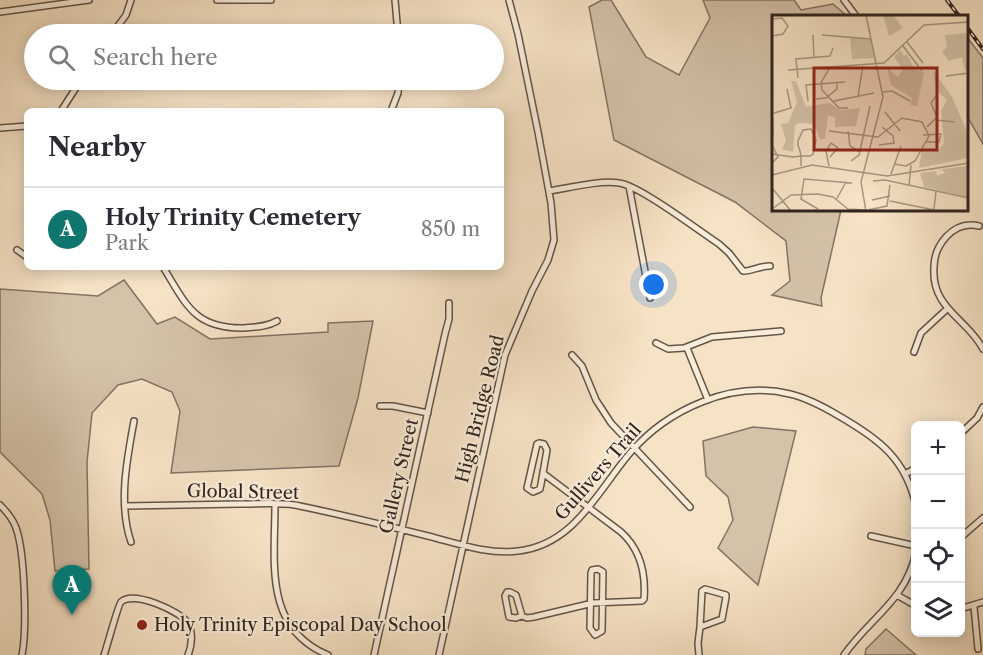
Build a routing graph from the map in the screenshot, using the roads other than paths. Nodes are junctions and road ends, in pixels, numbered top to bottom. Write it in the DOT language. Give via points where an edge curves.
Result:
graph roads {
  1 [pos="89,0"];
  2 [pos="131,0"];
  3 [pos="217,0"];
  4 [pos="228,0"];
  5 [pos="271,0"];
  6 [pos="395,0"];
  7 [pos="508,0"];
  8 [pos="844,0"];
  9 [pos="0,12"];
  10 [pos="855,15"];
  11 [pos="119,24"];
  12 [pos="397,24"];
  13 [pos="75,90"];
  14 [pos="398,90"];
  15 [pos="64,108"];
  16 [pos="392,108"];
  17 [pos="24,126"];
  18 [pos="0,128"];
  19 [pos="629,186"];
  20 [pos="549,191"];
  21 [pos="979,226"];
  22 [pos="17,250"];
  23 [pos="24,254"];
  24 [pos="770,266"];
  25 [pos="165,270"];
  26 [pos="650,298"];
  27 [pos="448,303"];
  28 [pos="947,309"];
  29 [pos="277,321"];
  30 [pos="781,331"];
  31 [pos="656,343"];
  32 [pos="687,348"];
  33 [pos="983,349"];
  34 [pos="915,352"];
  35 [pos="572,355"];
  36 [pos="708,400"];
  37 [pos="380,406"];
  38 [pos="983,407"];
  39 [pos="428,413"];
  40 [pos="976,418"];
  41 [pos="134,421"];
  42 [pos="983,422"];
  43 [pos="965,429"];
  44 [pos="634,448"];
  45 [pos="911,470"];
  46 [pos="544,474"];
  47 [pos="905,474"];
  48 [pos="911,493"];
  49 [pos="275,504"];
  50 [pos="0,505"];
  51 [pos="126,506"];
  52 [pos="589,507"];
  53 [pos="690,507"];
  54 [pos="983,518"];
  55 [pos="402,530"];
  56 [pos="965,534"];
  57 [pos="871,536"];
  58 [pos="131,542"];
  59 [pos="463,545"];
  60 [pos="911,545"];
  61 [pos="911,567"];
  62 [pos="897,595"];
  63 [pos="603,602"];
  64 [pos="983,602"];
  65 [pos="590,603"];
  66 [pos="911,605"];
  67 [pos="974,607"];
  68 [pos="965,608"];
  69 [pos="522,616"];
  70 [pos="700,627"];
  71 [pos="978,649"];
  72 [pos="22,655"];
  73 [pos="104,655"];
  74 [pos="189,655"];
  75 [pos="328,655"];
  76 [pos="374,655"];
  77 [pos="439,655"];
  78 [pos="699,655"];
  79 [pos="844,655"];
  1 -- 9 [label="street"];
  2 -- 11 [label="street"];
  3 -- 4 [label="street"];
  4 -- 5 [label="street"];
  6 -- 12 [label="street"];
  7 -- 20 [label="street, High Bridge Road"];
  8 -- 10 [label="street"];
  13 -- 15 [label="street"];
  14 -- 16 [label="street"];
  17 -- 18 [label="street"];
  19 -- 20 [label="street" via="617,182"];
  19 -- 24 [label="street" via="719,244 743,271"];
  19 -- 26 [label="street"];
  20 -- 59 [label="street, High Bridge Road" via="554,246 505,354"];
  21 -- 28 [label="street" via="964,225 954,230 936,253 935,285"];
  22 -- 23 [label="street"];
  25 -- 29 [label="street" via="186,304 209,323 245,328"];
  27 -- 39 [label="street, Gallery Street"];
  28 -- 33 [label="street"];
  28 -- 34 [label="street" via="921,333"];
  30 -- 32 [label="street" via="712,337"];
  31 -- 32 [label="street" via="668,348"];
  32 -- 36 [label="street"];
  35 -- 44 [label="street" via="582,366 603,411"];
  36 -- 44 [label="street, Gullivers Trail" via="674,417"];
  36 -- 47 [label="street, Gullivers Trail" via="729,393 764,390 810,400 874,437"];
  37 -- 39 [label="street"];
  38 -- 40 [label="street"];
  39 -- 55 [label="street, Gallery Street"];
  40 -- 42 [label="street"];
  40 -- 43 [label="street"];
  41 -- 51 [label="street"];
  44 -- 52 [label="street, Gullivers Trail"];
  44 -- 53 [label="street"];
  45 -- 47 [label="street"];
  46 -- 46 [label="street" via="540,489 530,491 527,488 539,443 547,450"];
  46 -- 52 [label="street"];
  47 -- 48 [label="street, Gullivers Trail"];
  49 -- 51 [label="street, Global Street"];
  49 -- 55 [label="street, Global Street"];
  49 -- 75 [label="street" via="280,605 298,638"];
  50 -- 72 [label="street" via="13,521 20,544"];
  51 -- 58 [label="street"];
  52 -- 59 [label="street, Gullivers Trail" via="564,534 537,547 511,552"];
  52 -- 63 [label="street" via="628,538 643,566 644,599"];
  54 -- 56 [label="street"];
  55 -- 59 [label="street, Global Street"];
  55 -- 76 [label="street, Gallery Street"];
  57 -- 60 [label="street"];
  59 -- 77 [label="street, High Bridge Road"];
  61 -- 62 [label="street"];
  62 -- 66 [label="street"];
  62 -- 79 [label="street"];
  63 -- 65 [label="street"];
  63 -- 65 [label="street" via="602,631 595,635 590,628"];
  63 -- 65 [label="street" via="603,572 595,569 591,573"];
  64 -- 67 [label="street"];
  65 -- 69 [label="street" via="534,617"];
  67 -- 68 [label="street"];
  67 -- 71 [label="street"];
  69 -- 69 [label="street" via="516,595 507,592 509,617"];
  70 -- 70 [label="street" via="722,618 726,595 702,591"];
  70 -- 78 [label="street"];
  73 -- 74 [label="street" via="118,604 124,599 137,599 159,604 186,621 192,643"];
}
